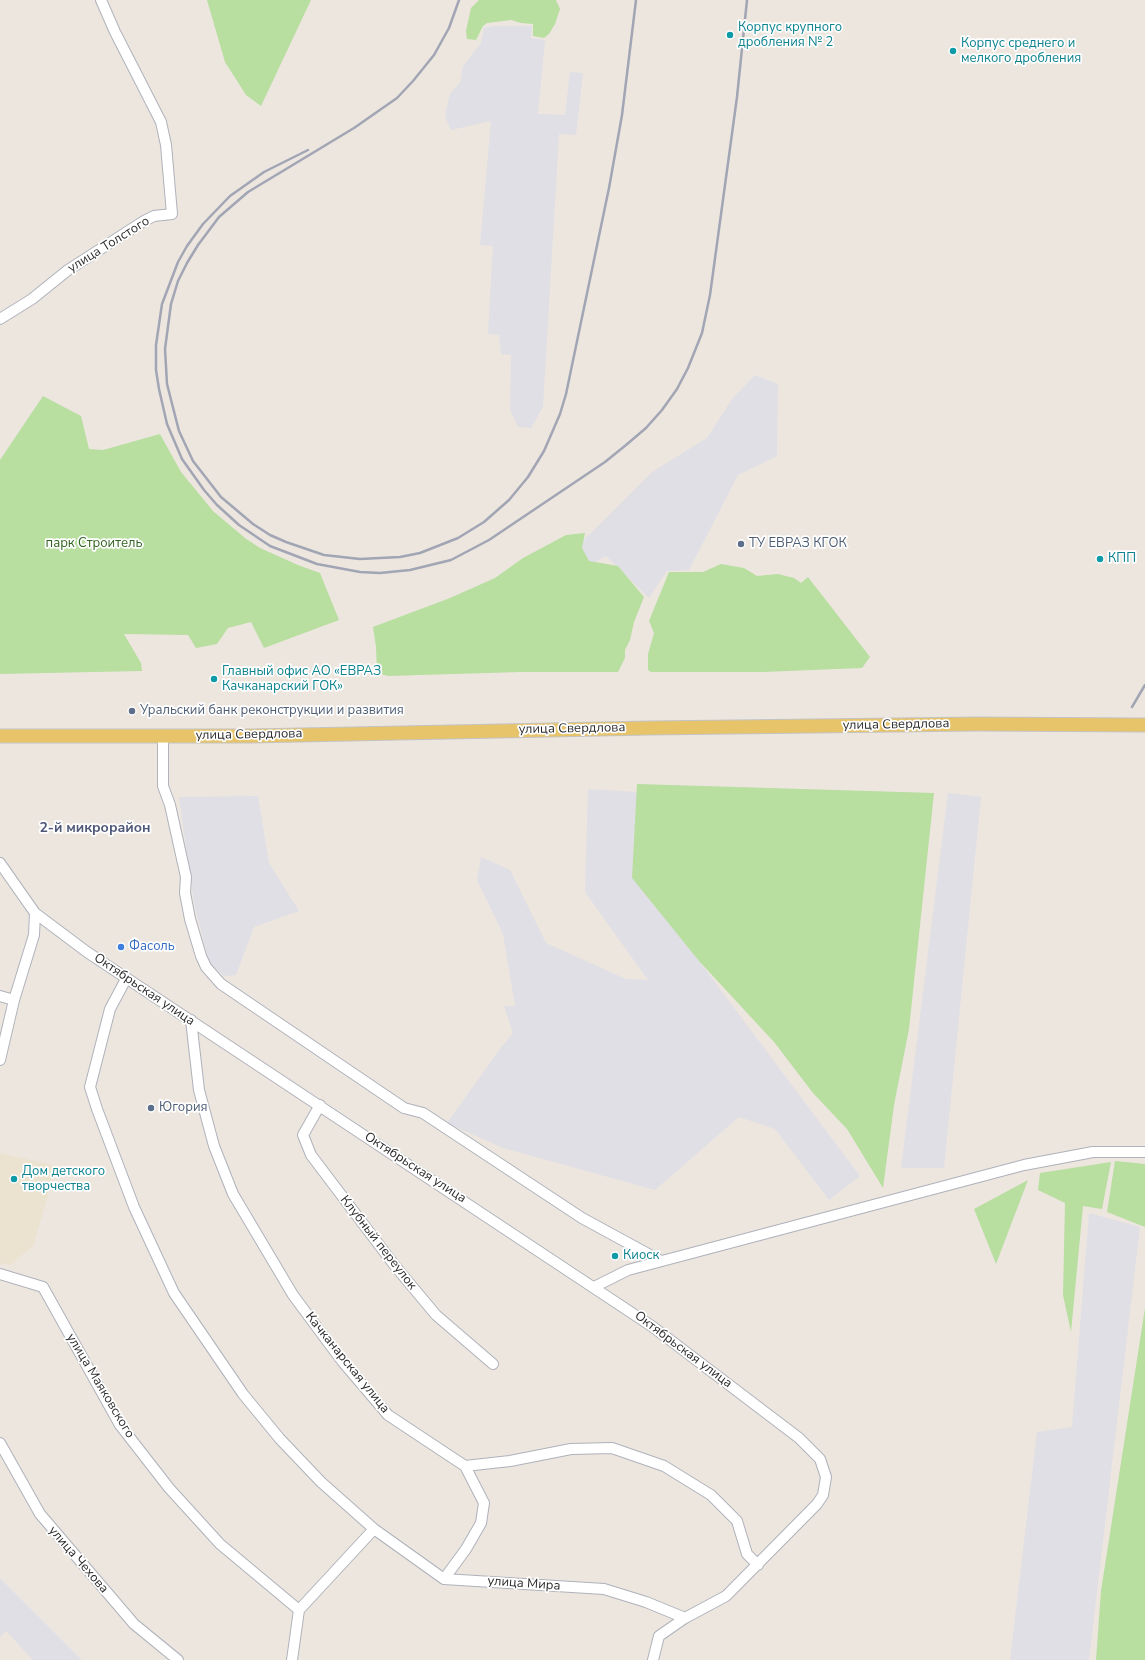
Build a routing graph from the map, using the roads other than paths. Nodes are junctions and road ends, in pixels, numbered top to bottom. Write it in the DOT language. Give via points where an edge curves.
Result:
graph roads {
  1 [pos="101,0"];
  2 [pos="0,319"];
  3 [pos="1145,725"];
  4 [pos="0,736"];
  5 [pos="163,736"];
  6 [pos="0,863"];
  7 [pos="35,913"];
  8 [pos="126,978"];
  9 [pos="0,996"];
  10 [pos="14,1000"];
  11 [pos="191,1020"];
  12 [pos="0,1060"];
  13 [pos="320,1105"];
  14 [pos="1145,1152"];
  15 [pos="661,1261"];
  16 [pos="0,1274"];
  17 [pos="594,1286"];
  18 [pos="493,1364"];
  19 [pos="0,1443"];
  20 [pos="465,1466"];
  21 [pos="374,1529"];
  22 [pos="758,1565"];
  23 [pos="444,1579"];
  24 [pos="299,1610"];
  25 [pos="685,1618"];
  26 [pos="178,1660"];
  27 [pos="292,1660"];
  28 [pos="653,1660"];
  1 -- 2 [label="street, улица Толстого" via="161,122 166,145 172,214 154,216 144,221 68,270 32,299"];
  3 -- 5 [label="main road, улица Свердлова" via="977,724"];
  4 -- 5 [label="main road, улица Свердлова"];
  5 -- 15 [label="street" via="163,786 170,805 186,877 185,893 190,919 206,967 220,984 404,1108 423,1114 582,1218"];
  6 -- 7 [label="street, Октябрьская улица"];
  7 -- 8 [label="street, Октябрьская улица"];
  7 -- 10 [label="street" via="34,935"];
  8 -- 11 [label="street, Октябрьская улица"];
  8 -- 21 [label="street" via="110,1009 90,1087 134,1207 174,1293 243,1394 280,1439 321,1482"];
  9 -- 10 [label="street"];
  10 -- 12 [label="street"];
  11 -- 13 [label="street, Октябрьская улица"];
  11 -- 20 [label="street, Качканарская улица" via="199,1090 214,1146 232,1194 293,1295 342,1361 388,1415"];
  13 -- 17 [label="street, Октябрьская улица"];
  13 -- 18 [label="street, Клубный переулок" via="303,1134 311,1155 436,1316"];
  14 -- 15 [label="street" via="1093,1152 1024,1164"];
  15 -- 17 [label="street" via="628,1270"];
  16 -- 24 [label="street, улица Маяковского" via="43,1287 120,1425 169,1488 220,1544"];
  17 -- 22 [label="street, Октябрьская улица" via="653,1327 799,1438 820,1459 826,1477 823,1495"];
  19 -- 26 [label="street, улица Чехова" via="40,1514 134,1624"];
  20 -- 22 [label="street" via="510,1461 571,1449 612,1448 664,1466 711,1495 737,1521 747,1554"];
  20 -- 23 [label="street" via="484,1503 481,1523"];
  21 -- 23 [label="street"];
  21 -- 24 [label="street"];
  22 -- 25 [label="street" via="726,1596"];
  23 -- 25 [label="street, улица Мира" via="604,1589"];
  24 -- 27 [label="street"];
  25 -- 28 [label="street" via="659,1636"];
}
